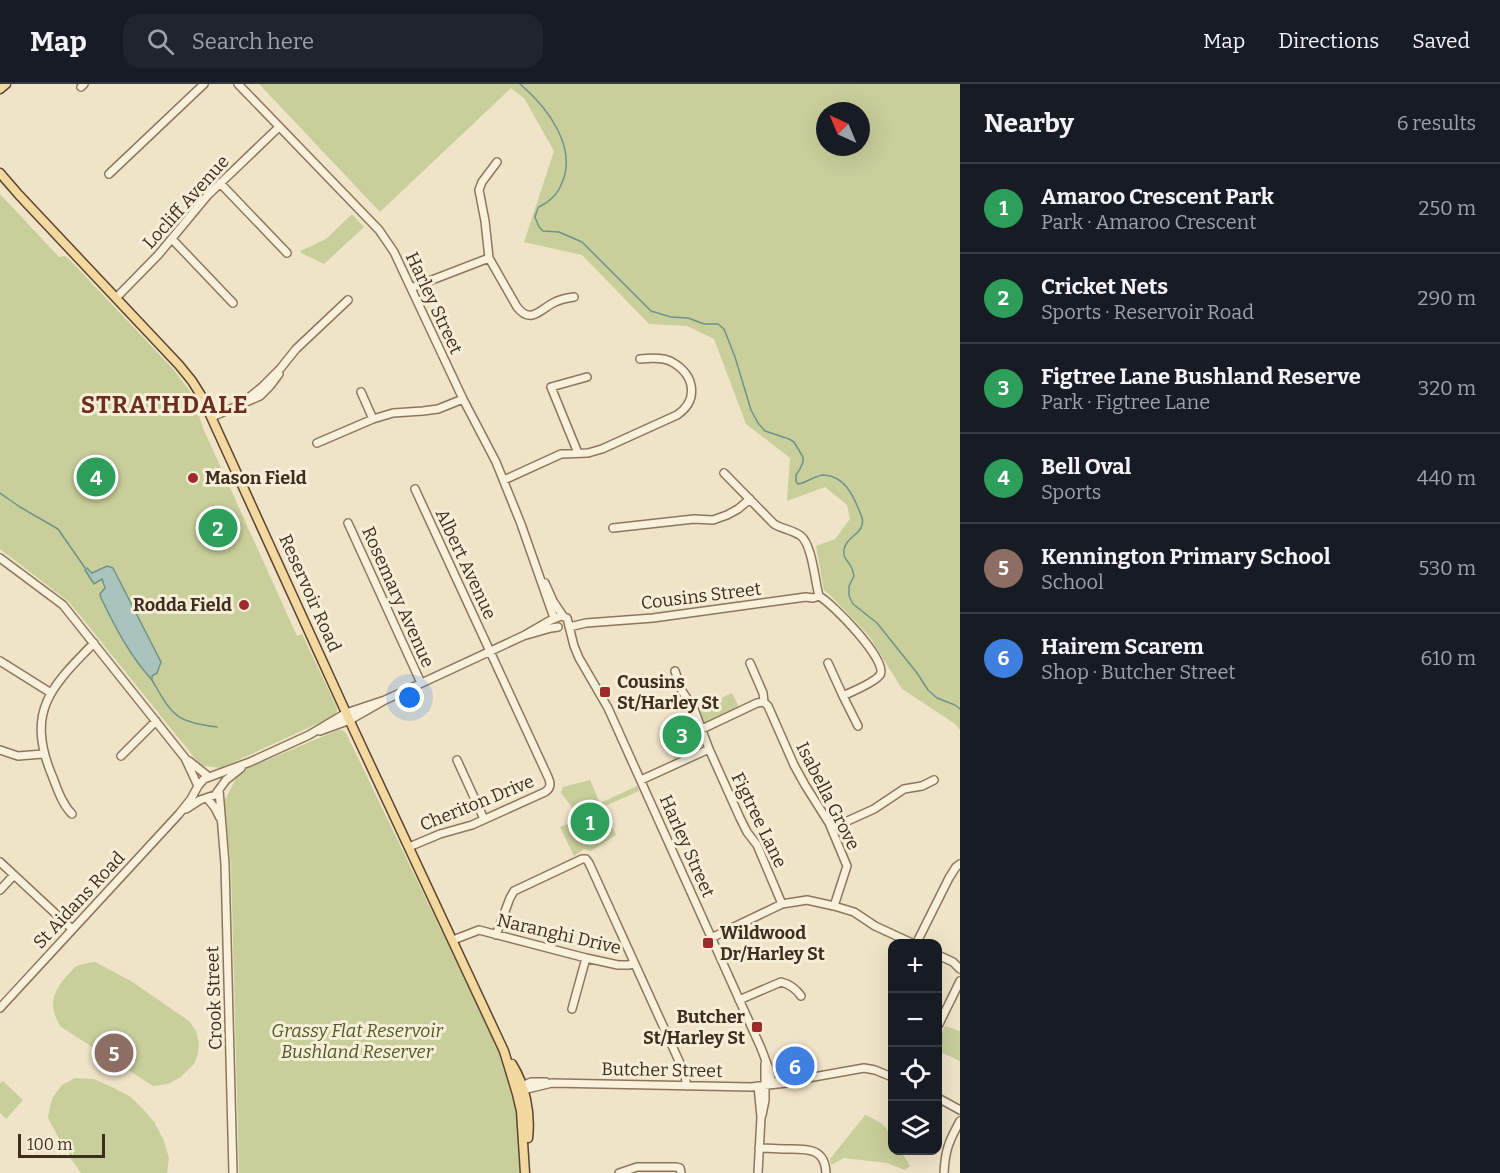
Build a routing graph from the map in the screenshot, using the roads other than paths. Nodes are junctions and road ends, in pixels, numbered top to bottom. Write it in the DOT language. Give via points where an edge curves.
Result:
graph roads {
  1 [pos="6,84"];
  2 [pos="204,84"];
  3 [pos="238,84"];
  4 [pos="0,89"];
  5 [pos="279,127"];
  6 [pos="497,162"];
  7 [pos="0,172"];
  8 [pos="110,174"];
  9 [pos="0,179"];
  10 [pos="220,183"];
  11 [pos="19,195"];
  12 [pos="172,239"];
  13 [pos="287,253"];
  14 [pos="489,258"];
  15 [pos="411,288"];
  16 [pos="574,297"];
  17 [pos="116,298"];
  18 [pos="348,300"];
  19 [pos="233,303"];
  20 [pos="640,359"];
  21 [pos="587,377"];
  22 [pos="361,392"];
  23 [pos="463,399"];
  24 [pos="212,417"];
  25 [pos="373,419"];
  26 [pos="317,443"];
  27 [pos="578,453"];
  28 [pos="724,473"];
  29 [pos="504,480"];
  30 [pos="415,489"];
  31 [pos="750,499"];
  32 [pos="348,523"];
  33 [pos="613,528"];
  34 [pos="0,558"];
  35 [pos="540,576"];
  36 [pos="819,596"];
  37 [pos="564,617"];
  38 [pos="554,618"];
  39 [pos="586,623"];
  40 [pos="569,627"];
  41 [pos="559,628"];
  42 [pos="523,636"];
  43 [pos="94,643"];
  44 [pos="574,646"];
  45 [pos="490,651"];
  46 [pos="0,661"];
  47 [pos="750,663"];
  48 [pos="828,663"];
  49 [pos="675,671"];
  50 [pos="421,683"];
  51 [pos="51,693"];
  52 [pos="843,696"];
  53 [pos="764,702"];
  54 [pos="348,717"];
  55 [pos="156,721"];
  56 [pos="858,726"];
  57 [pos="702,729"];
  58 [pos="709,749"];
  59 [pos="0,750"];
  60 [pos="44,754"];
  61 [pos="121,756"];
  62 [pos="185,758"];
  63 [pos="457,760"];
  64 [pos="250,762"];
  65 [pos="209,777"];
  66 [pos="641,780"];
  67 [pos="934,780"];
  68 [pos="198,786"];
  69 [pos="219,789"];
  70 [pos="206,798"];
  71 [pos="72,814"];
  72 [pos="179,814"];
  73 [pos="484,819"];
  74 [pos="222,823"];
  75 [pos="831,828"];
  76 [pos="410,847"];
  77 [pos="0,862"];
  78 [pos="960,864"];
  79 [pos="14,875"];
  80 [pos="0,890"];
  81 [pos="782,904"];
  82 [pos="834,906"];
  83 [pos="72,929"];
  84 [pos="496,935"];
  85 [pos="711,938"];
  86 [pos="904,939"];
  87 [pos="918,939"];
  88 [pos="453,940"];
  89 [pos="942,957"];
  90 [pos="586,958"];
  91 [pos="634,963"];
  92 [pos="960,969"];
  93 [pos="960,981"];
  94 [pos="801,996"];
  95 [pos="739,1000"];
  96 [pos="0,1008"];
  97 [pos="572,1009"];
  98 [pos="942,1018"];
  99 [pos="888,1075"];
  100 [pos="765,1085"];
  101 [pos="687,1086"];
  102 [pos="520,1088"];
  103 [pos="942,1100"];
  104 [pos="960,1110"];
  105 [pos="960,1121"];
  106 [pos="759,1148"];
  107 [pos="233,1173"];
  108 [pos="525,1173"];
  109 [pos="619,1173"];
  110 [pos="681,1173"];
  111 [pos="758,1173"];
  112 [pos="826,1173"];
  113 [pos="944,1173"];
  1 -- 4 [label="main road"];
  2 -- 8 [label="street"];
  3 -- 5 [label="street, Harley Street"];
  5 -- 10 [label="street, Locliff Avenue"];
  5 -- 15 [label="street, Harley Street" via="379,230"];
  6 -- 14 [label="street" via="479,190"];
  7 -- 11 [label="main road, Reservoir Road"];
  9 -- 11 [label="main road, Reservoir Road"];
  10 -- 12 [label="street, Locliff Avenue"];
  10 -- 13 [label="street"];
  11 -- 17 [label="main road, Reservoir Road"];
  12 -- 17 [label="street, Locliff Avenue"];
  12 -- 19 [label="street"];
  14 -- 15 [label="street"];
  14 -- 16 [label="street" via="523,314 537,314 558,300"];
  15 -- 23 [label="street, Harley Street"];
  17 -- 24 [label="main road, Reservoir Road" via="187,374"];
  18 -- 24 [label="street" via="296,349 264,389"];
  20 -- 27 [label="street" via="671,361 680,368 693,393 686,409 602,449"];
  21 -- 27 [label="street" via="551,387"];
  22 -- 25 [label="street"];
  23 -- 25 [label="street" via="438,409"];
  23 -- 29 [label="street, Harley Street"];
  24 -- 54 [label="main road, Reservoir Road"];
  25 -- 26 [label="street"];
  27 -- 29 [label="street" via="561,454"];
  28 -- 31 [label="street"];
  29 -- 35 [label="street, Harley Street"];
  30 -- 45 [label="street, Albert Avenue"];
  31 -- 33 [label="street" via="727,516 713,520"];
  31 -- 36 [label="street" via="774,524 803,538"];
  32 -- 50 [label="street, Rosemary Avenue"];
  34 -- 43 [label="street" via="63,605"];
  35 -- 37 [label="street, Harley Street"];
  35 -- 38 [label="street, Harley Street"];
  36 -- 39 [label="street, Cousins Street"];
  36 -- 52 [label="street" via="865,641 882,671"];
  37 -- 38 [label="street"];
  37 -- 39 [label="street, Cousins Street"];
  37 -- 40 [label="street, Harley Street"];
  38 -- 41 [label="street, Harley Street"];
  38 -- 42 [label="street"];
  39 -- 40 [label="street, Cousins Street"];
  40 -- 41 [label="street, Cousins Street"];
  40 -- 44 [label="street, Harley Street"];
  41 -- 42 [label="street"];
  41 -- 44 [label="street, Harley Street"];
  42 -- 45 [label="street"];
  43 -- 51 [label="street"];
  43 -- 55 [label="street"];
  44 -- 66 [label="street, Harley Street" via="605,701"];
  45 -- 50 [label="street"];
  45 -- 73 [label="street, Cheriton Drive" via="550,785 545,792"];
  46 -- 51 [label="street"];
  47 -- 53 [label="street, Isabella Grove"];
  48 -- 52 [label="street"];
  49 -- 57 [label="street, Figtree Lane"];
  50 -- 54 [label="street"];
  51 -- 60 [label="street" via="42,719"];
  52 -- 56 [label="street"];
  53 -- 57 [label="street"];
  53 -- 75 [label="street, Isabella Grove" via="794,765"];
  54 -- 64 [label="street" via="332,728"];
  54 -- 76 [label="main road, Reservoir Road"];
  55 -- 61 [label="street"];
  55 -- 62 [label="street"];
  57 -- 58 [label="street, Figtree Lane"];
  58 -- 66 [label="street"];
  58 -- 81 [label="street, Figtree Lane"];
  59 -- 60 [label="street" via="18,756"];
  60 -- 71 [label="street" via="63,802"];
  62 -- 65 [label="street"];
  62 -- 68 [label="street"];
  63 -- 73 [label="street"];
  64 -- 65 [label="street"];
  64 -- 69 [label="street"];
  65 -- 68 [label="street"];
  65 -- 69 [label="street"];
  66 -- 85 [label="street, Harley Street"];
  67 -- 75 [label="street" via="904,789 874,809"];
  68 -- 70 [label="street"];
  68 -- 72 [label="street, St Aidans Road"];
  69 -- 70 [label="street"];
  69 -- 74 [label="street, Crook Street"];
  70 -- 72 [label="street, St Aidans Road"];
  70 -- 74 [label="street, Crook Street"];
  72 -- 83 [label="street, St Aidans Road"];
  73 -- 76 [label="street, Cheriton Drive"];
  74 -- 107 [label="street, Crook Street"];
  75 -- 82 [label="street, Isabella Grove" via="847,866"];
  76 -- 88 [label="main road, Reservoir Road"];
  77 -- 79 [label="street"];
  78 -- 87 [label="street"];
  79 -- 80 [label="street"];
  79 -- 83 [label="street"];
  81 -- 82 [label="street" via="807,900"];
  81 -- 85 [label="street"];
  82 -- 86 [label="street" via="854,912"];
  83 -- 96 [label="street, St Aidans Road"];
  84 -- 88 [label="street, Naranghi Drive" via="477,930"];
  84 -- 90 [label="street, Naranghi Drive"];
  84 -- 91 [label="street" via="514,891 585,859"];
  85 -- 95 [label="street, Harley Street"];
  88 -- 102 [label="main road, Reservoir Road"];
  89 -- 92 [label="street"];
  90 -- 91 [label="street, Naranghi Drive" via="618,965"];
  90 -- 97 [label="street"];
  91 -- 101 [label="street, Naranghi Drive"];
  93 -- 98 [label="street"];
  94 -- 95 [label="street" via="781,982"];
  95 -- 100 [label="street, Harley Street" via="769,1069"];
  99 -- 100 [label="street, Butcher Street" via="864,1068"];
  100 -- 101 [label="street, Butcher Street"];
  100 -- 106 [label="street, Harley Street"];
  101 -- 102 [label="street, Butcher Street" via="538,1081"];
  102 -- 108 [label="main road, Reservoir Road"];
  103 -- 104 [label="street"];
  105 -- 113 [label="street" via="944,1157"];
  106 -- 111 [label="street, Harley Street"];
  106 -- 112 [label="street" via="813,1151 821,1156"];
  109 -- 110 [label="street" via="637,1167 676,1167"];
}
